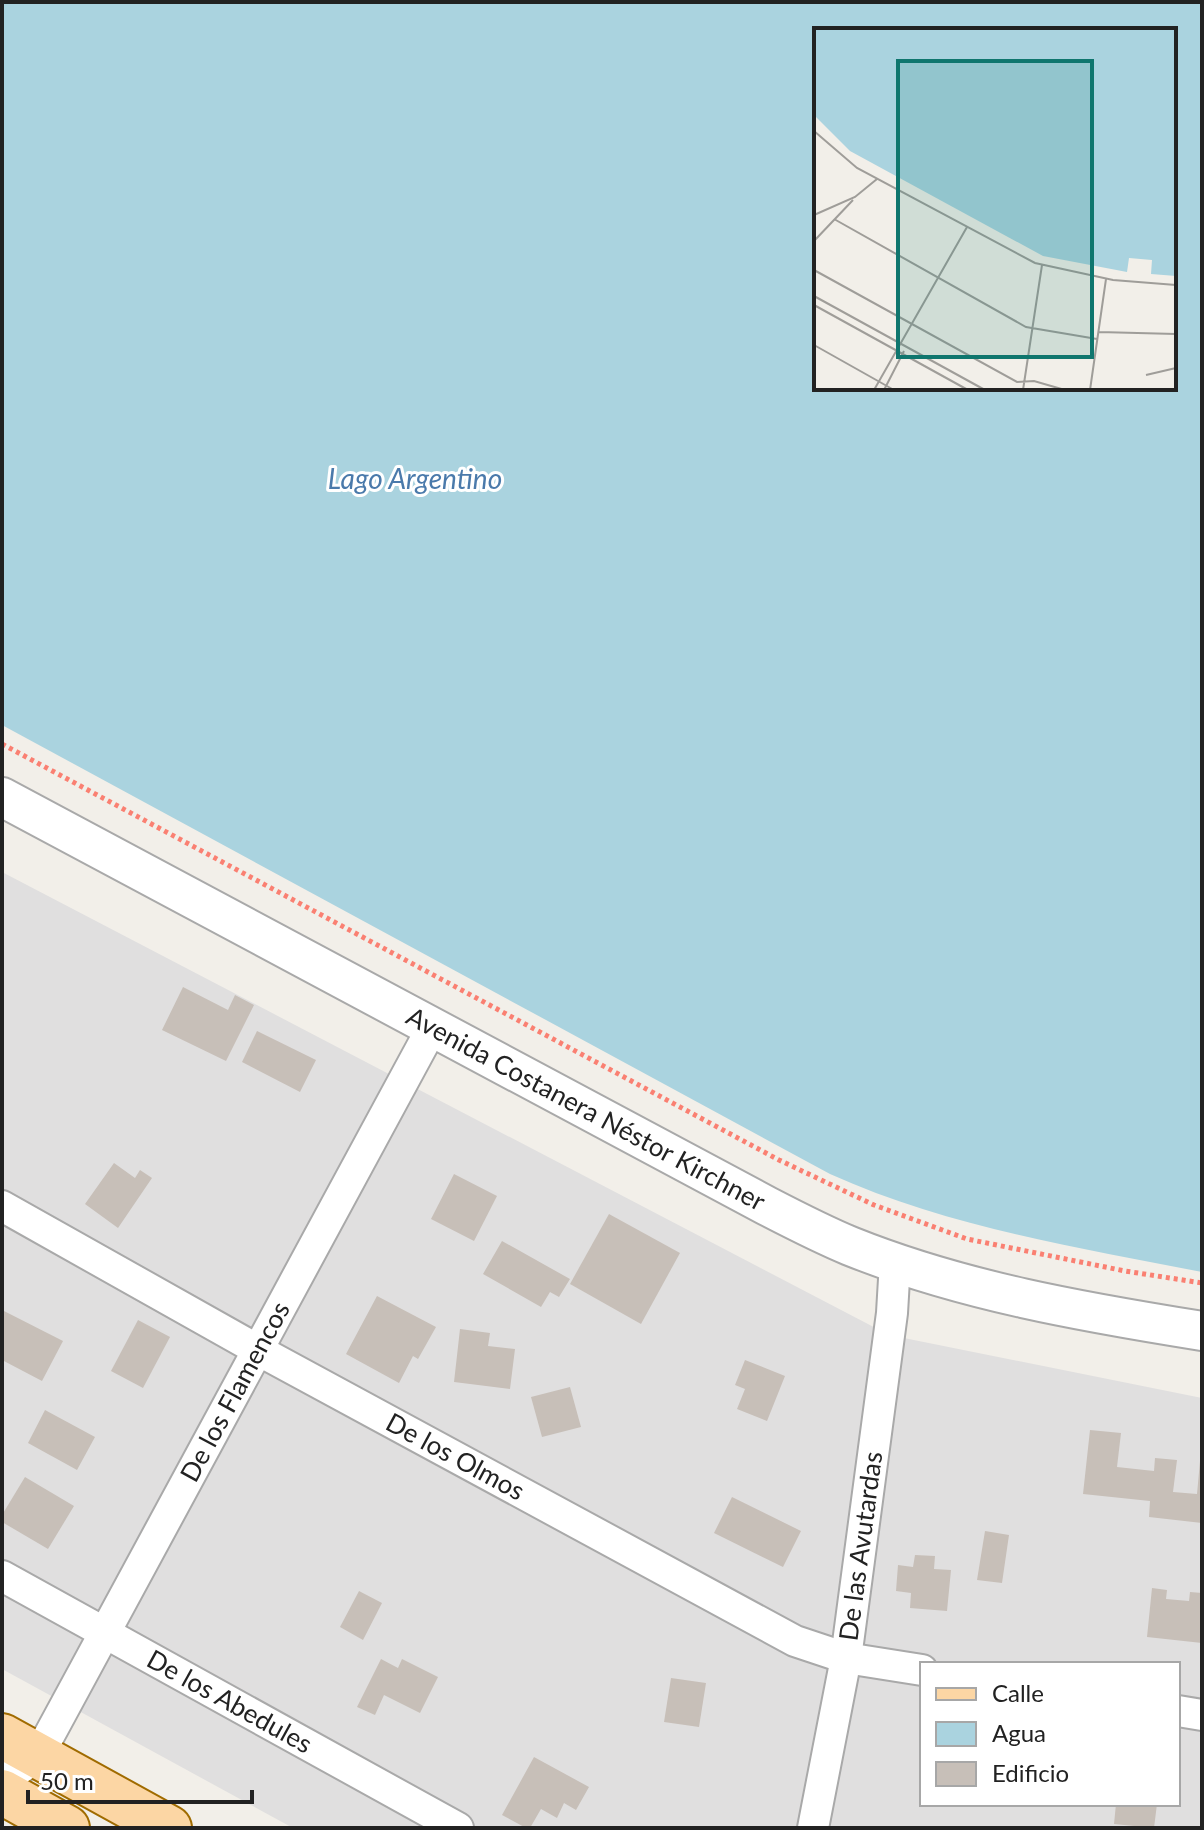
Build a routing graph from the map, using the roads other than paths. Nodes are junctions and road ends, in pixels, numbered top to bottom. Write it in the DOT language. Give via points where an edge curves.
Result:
graph roads {
  1 [pos="2,797"];
  2 [pos="432,1028"];
  3 [pos="2,1206"];
  4 [pos="895,1262"];
  5 [pos="1202,1331"];
  6 [pos="258,1350"];
  7 [pos="2,1576"];
  8 [pos="105,1632"];
  9 [pos="846,1658"];
  10 [pos="920,1670"];
  11 [pos="1180,1711"];
  12 [pos="1202,1715"];
  13 [pos="20,1746"];
  14 [pos="2,1781"];
  15 [pos="2,1792"];
  16 [pos="46,1823"];
  17 [pos="169,1828"];
  18 [pos="458,1828"];
  19 [pos="813,1828"];
  1 -- 2 [label="street, Avenida Costanera Néstor Kirchner"];
  2 -- 4 [label="street, Avenida Costanera Néstor Kirchner" via="808,1227"];
  2 -- 6 [label="street, De los Flamencos"];
  3 -- 6 [label="street, De los Olmos"];
  4 -- 5 [label="street, Avenida Costanera Néstor Kirchner" via="1036,1301"];
  4 -- 9 [label="street, De las Avutardas"];
  6 -- 8 [label="street, De los Flamencos"];
  6 -- 9 [label="street, De los Olmos" via="795,1641"];
  7 -- 8 [label="street, De los Abedules"];
  8 -- 13 [label="street, De los Flamencos"];
  8 -- 18 [label="street, De los Abedules"];
  9 -- 10 [label="street, De los Olmos"];
  9 -- 19 [label="street, De las Avutardas"];
  11 -- 12 [label="street"];
  13 -- 14 [label="street"];
  13 -- 16 [label="street"];
  13 -- 17 [label="main road"];
  15 -- 16 [label="main road"];
}
